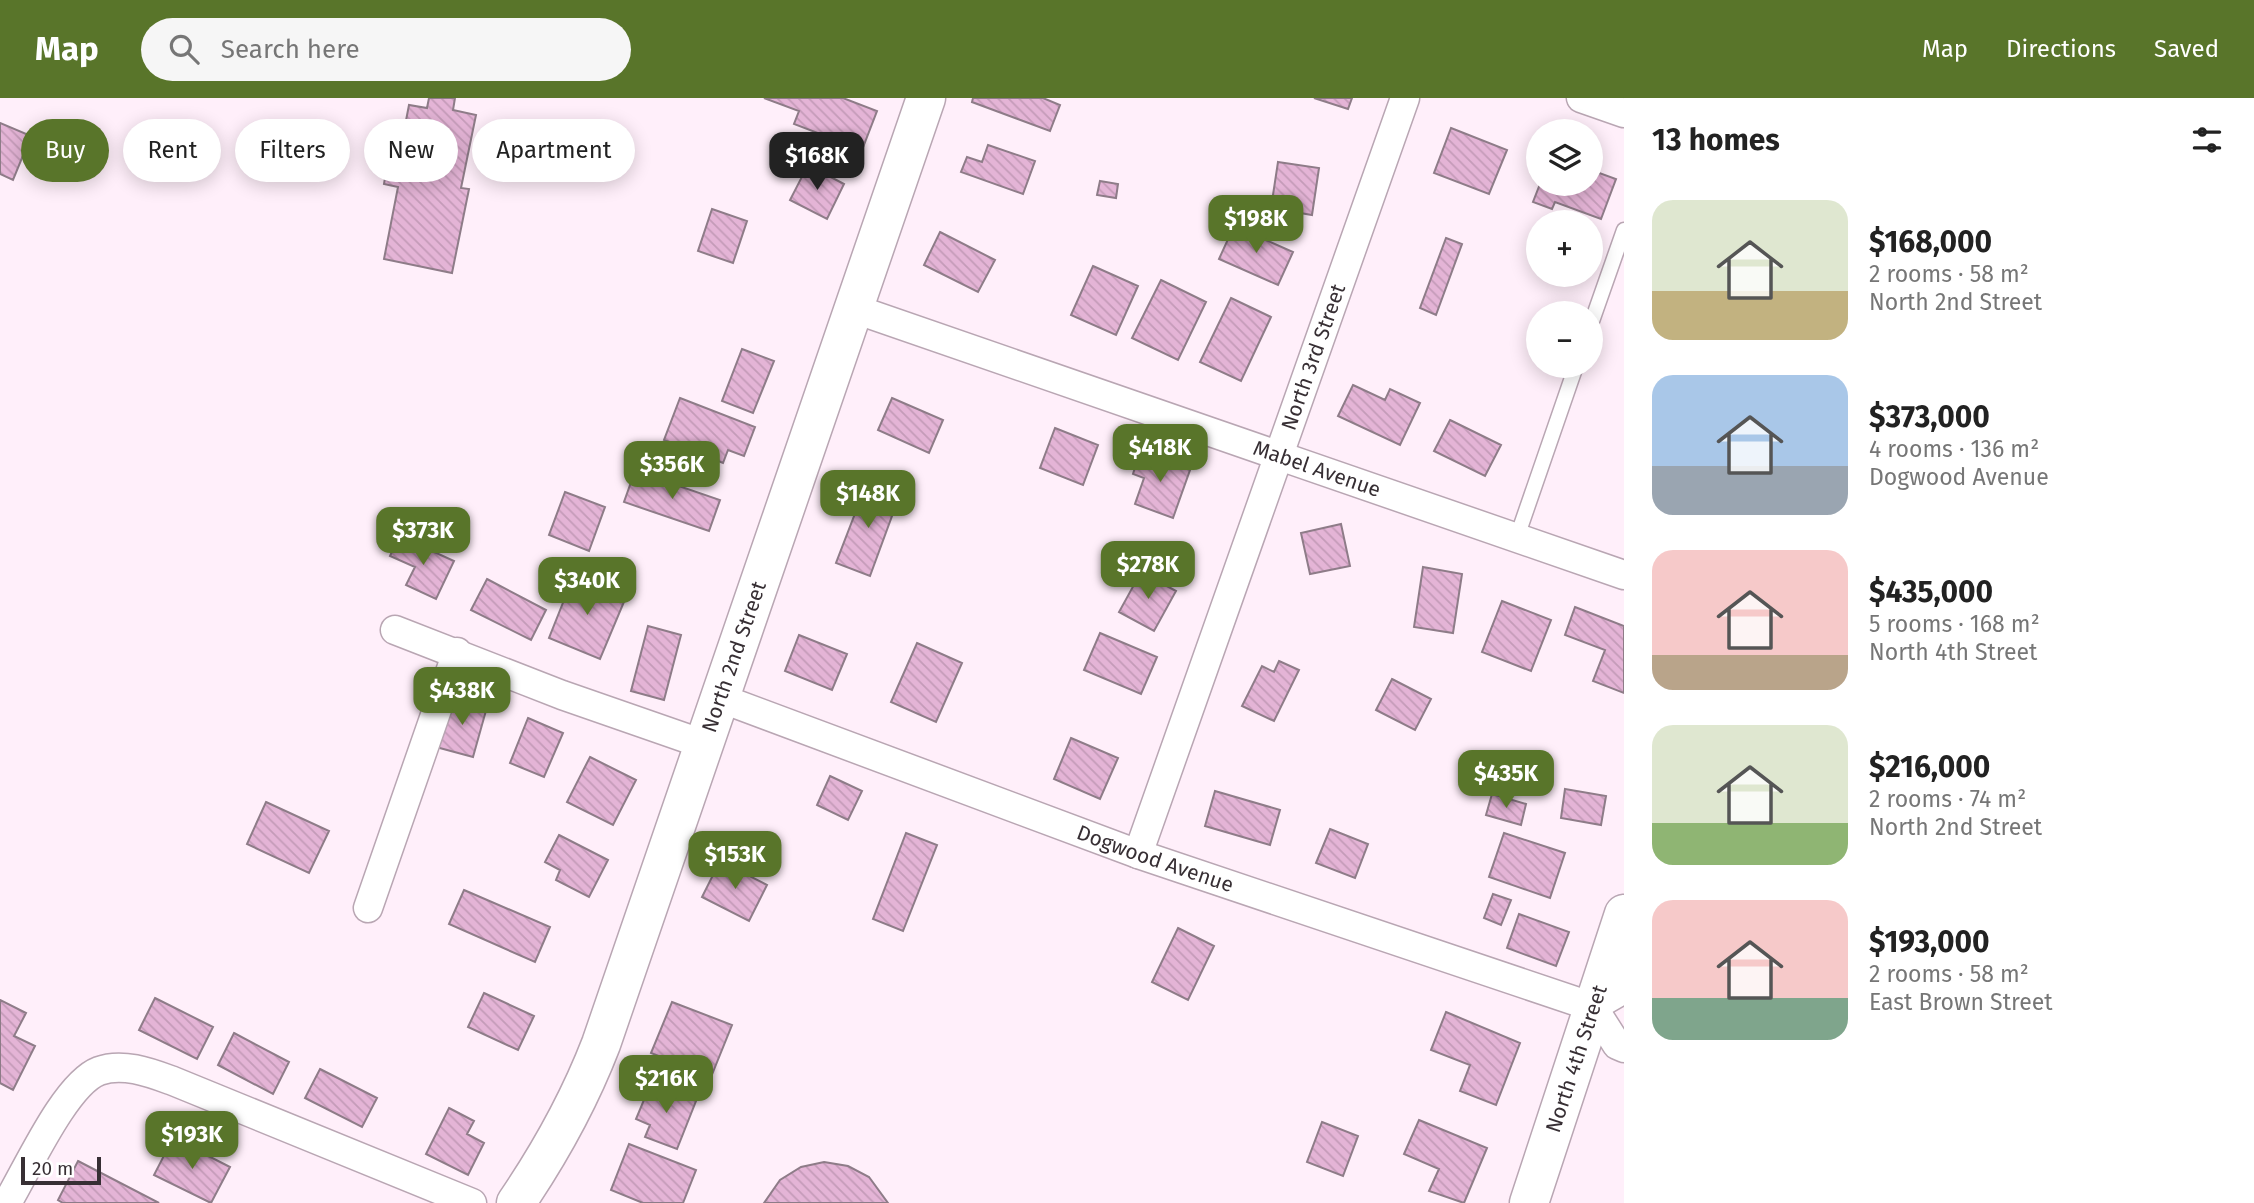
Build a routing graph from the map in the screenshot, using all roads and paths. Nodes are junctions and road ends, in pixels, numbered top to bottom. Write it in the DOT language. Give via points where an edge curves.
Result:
graph roads {
  1 [pos="926,98"];
  2 [pos="1405,98"];
  3 [pos="1581,98"];
  4 [pos="1624,113"];
  5 [pos="1624,230"];
  6 [pos="1599,301"];
  7 [pos="852,308"];
  8 [pos="1572,378"];
  9 [pos="1280,455"];
  10 [pos="1517,537"];
  11 [pos="1624,575"];
  12 [pos="396,630"];
  13 [pos="457,652"];
  14 [pos="720,698"];
  15 [pos="703,744"];
  16 [pos="1139,853"];
  17 [pos="368,908"];
  18 [pos="1624,914"];
  19 [pos="1608,998"];
  20 [pos="1624,1048"];
  21 [pos="8,1190"];
  22 [pos="472,1203"];
  23 [pos="516,1203"];
  24 [pos="1529,1203"];
  1 -- 7 [label="street, North 2nd Street"];
  2 -- 9 [label="street, North 3rd Street"];
  3 -- 4 [label="street"];
  5 -- 6 [label="lane"];
  7 -- 9 [label="street, Mabel Avenue"];
  7 -- 14 [label="street, North 2nd Street"];
  8 -- 10 [label="lane"];
  9 -- 10 [label="street, Mabel Avenue"];
  9 -- 16 [label="street, North 3rd Street"];
  10 -- 11 [label="street, Mabel Avenue"];
  12 -- 13 [label="street"];
  13 -- 15 [label="street"];
  13 -- 17 [label="street"];
  14 -- 15 [label="street, North 2nd Street"];
  14 -- 16 [label="street, Dogwood Avenue"];
  15 -- 23 [label="street, North 2nd Street" via="588,1077 546,1159"];
  16 -- 19 [label="street, Dogwood Avenue"];
  18 -- 19 [label="street, North 4th Street"];
  19 -- 20 [label="street" via="1617,1045"];
  19 -- 24 [label="street, North 4th Street"];
  21 -- 22 [label="street" via="83,1080 100,1070 120,1068 144,1071"];
}
